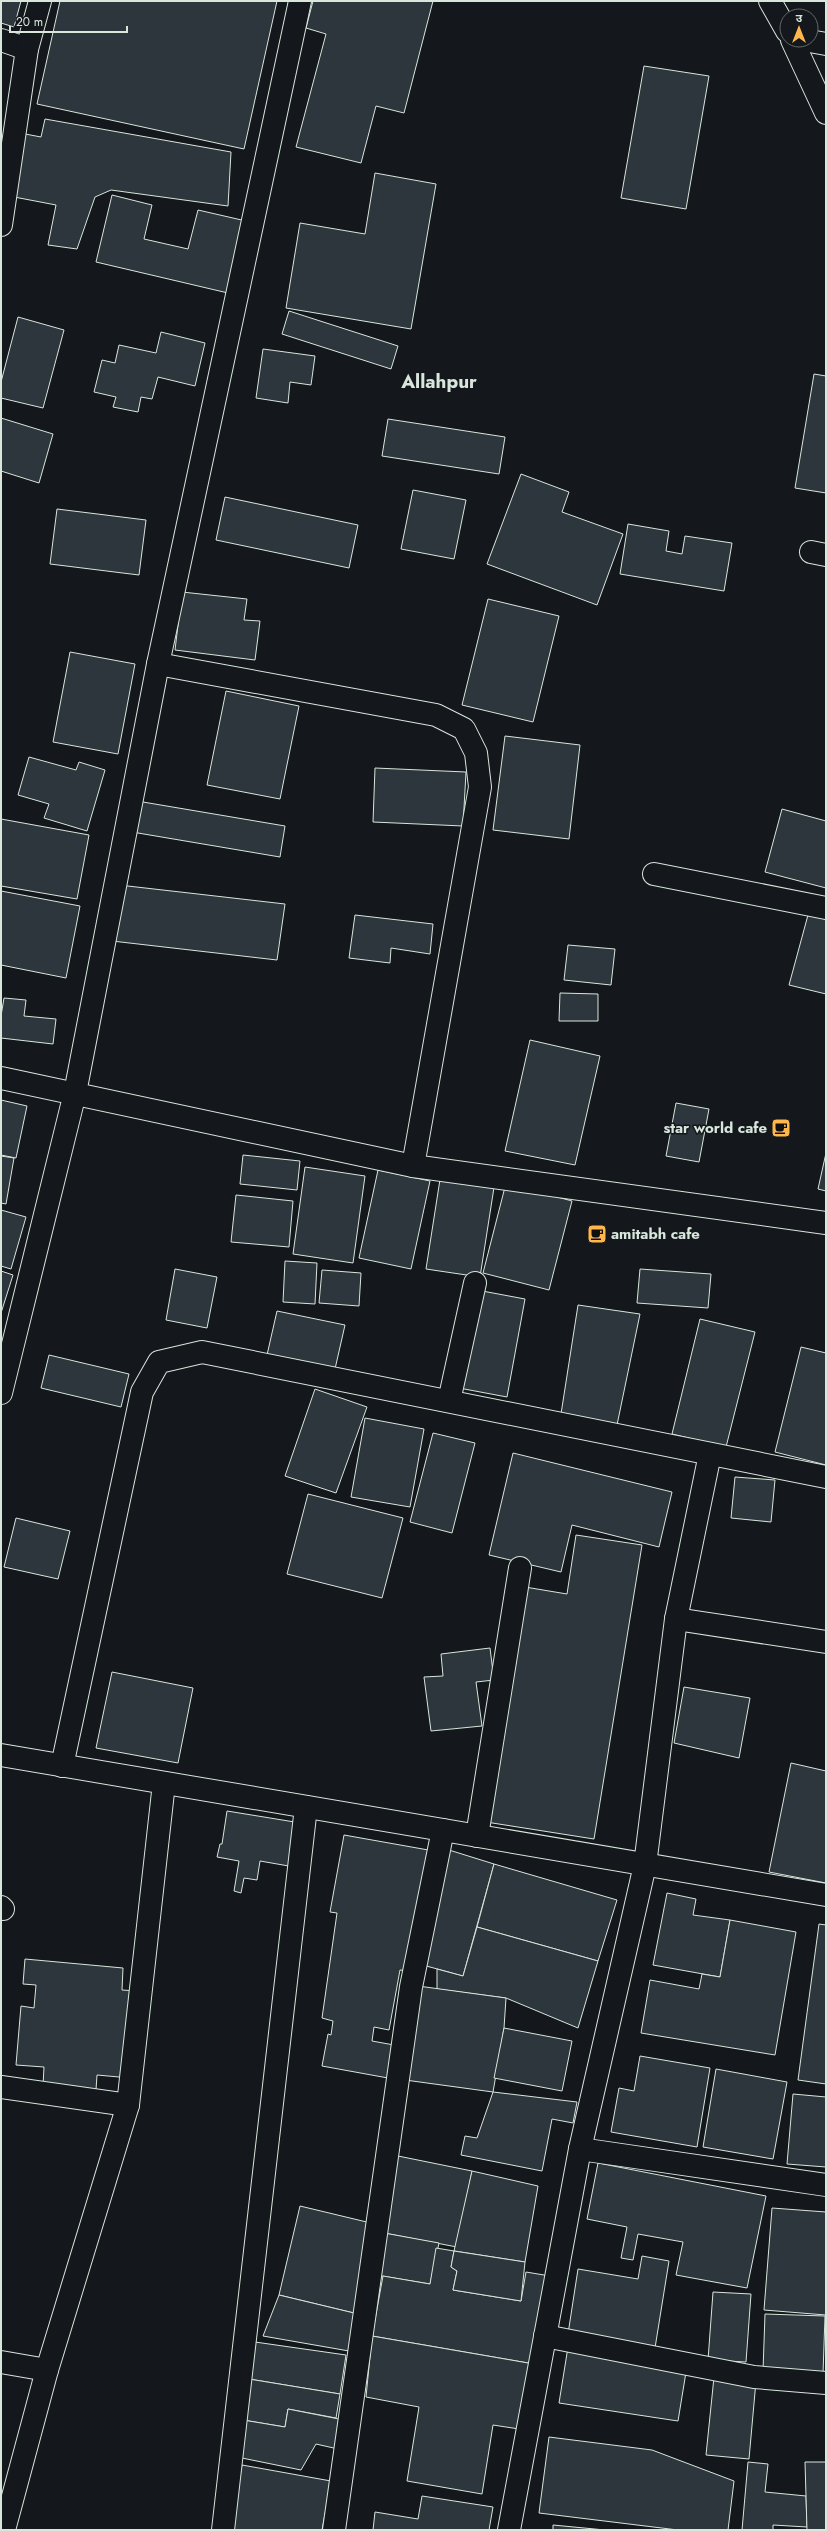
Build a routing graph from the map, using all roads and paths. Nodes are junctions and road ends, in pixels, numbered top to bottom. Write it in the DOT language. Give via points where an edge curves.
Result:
graph roads {
  1 [pos="40,1"];
  2 [pos="300,1"];
  3 [pos="770,1"];
  4 [pos="779,17"];
  5 [pos="1,40"];
  6 [pos="796,48"];
  7 [pos="27,49"];
  8 [pos="826,113"];
  9 [pos="1,225"];
  10 [pos="158,664"];
  11 [pos="654,874"];
  12 [pos="826,908"];
  13 [pos="1,1078"];
  14 [pos="75,1093"];
  15 [pos="412,1166"];
  16 [pos="826,1223"];
  17 [pos="475,1283"];
  18 [pos="1,1393"];
  19 [pos="448,1401"];
  20 [pos="710,1454"];
  21 [pos="826,1477"];
  22 [pos="520,1568"];
  23 [pos="676,1619"];
  24 [pos="826,1642"];
  25 [pos="2,1761"];
  26 [pos="62,1766"];
  27 [pos="164,1783"];
  28 [pos="306,1807"];
  29 [pos="443,1830"];
  30 [pos="477,1836"];
  31 [pos="645,1865"];
  32 [pos="826,1895"];
  33 [pos="1,2087"];
  34 [pos="128,2105"];
  35 [pos="580,2149"];
  36 [pos="826,2185"];
  37 [pos="545,2336"];
  38 [pos="1,2362"];
  39 [pos="47,2370"];
  40 [pos="826,2383"];
  41 [pos="4,2522"];
  42 [pos="223,2530"];
  43 [pos="334,2530"];
  44 [pos="509,2530"];
  1 -- 7 [label="street"];
  2 -- 10 [label="street"];
  3 -- 4 [label="street"];
  5 -- 7 [label="street"];
  6 -- 8 [label="street"];
  7 -- 9 [label="street"];
  10 -- 14 [label="street"];
  10 -- 15 [label="street" via="436,714 464,729 476,753 480,787"];
  11 -- 12 [label="street"];
  13 -- 14 [label="street"];
  14 -- 15 [label="street"];
  14 -- 18 [label="street"];
  15 -- 16 [label="street"];
  17 -- 19 [label="street"];
  19 -- 20 [label="street"];
  19 -- 26 [label="street" via="202,1352 159,1362 142,1392"];
  20 -- 21 [label="street"];
  20 -- 23 [label="street"];
  22 -- 30 [label="street"];
  23 -- 24 [label="street"];
  23 -- 31 [label="street"];
  25 -- 26 [label="street"];
  26 -- 27 [label="street"];
  27 -- 28 [label="street"];
  27 -- 34 [label="street"];
  28 -- 29 [label="street"];
  28 -- 42 [label="street"];
  29 -- 30 [label="street"];
  29 -- 43 [label="street" via="411,1987"];
  30 -- 31 [label="street"];
  31 -- 32 [label="street"];
  31 -- 35 [label="street"];
  33 -- 34 [label="street"];
  34 -- 39 [label="street"];
  35 -- 36 [label="street"];
  35 -- 37 [label="street"];
  37 -- 40 [label="street" via="754,2377"];
  37 -- 44 [label="street"];
  38 -- 39 [label="street"];
  39 -- 41 [label="street"];
}
